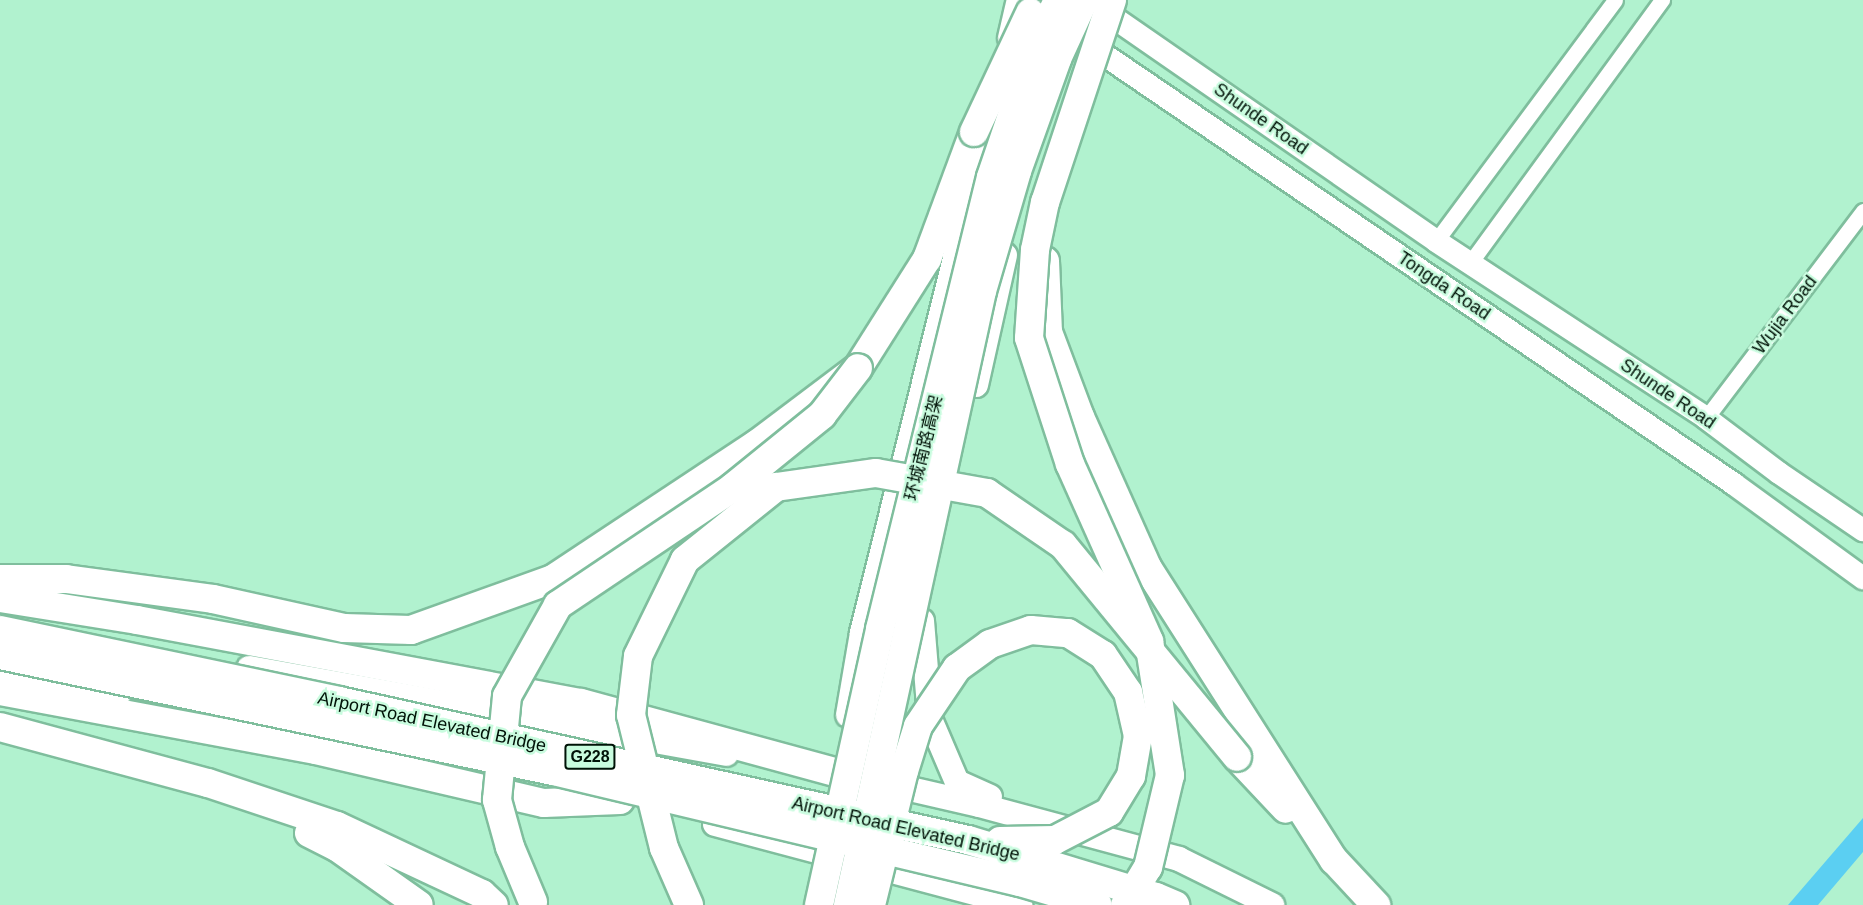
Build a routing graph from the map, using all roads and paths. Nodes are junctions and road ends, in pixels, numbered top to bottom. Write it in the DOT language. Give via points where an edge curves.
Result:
graph roads {
  1 [pos="1020,0"];
  2 [pos="1036,0"];
  3 [pos="1058,0"];
  4 [pos="1615,0"];
  5 [pos="1662,0"];
  6 [pos="1094,1"];
  7 [pos="1078,37"];
  8 [pos="1045,202"];
  9 [pos="1863,211"];
  10 [pos="1436,240"];
  11 [pos="1470,263"];
  12 [pos="858,368"];
  13 [pos="1706,418"];
  14 [pos="1863,530"];
  15 [pos="1863,578"];
  16 [pos="0,579"];
  17 [pos="0,598"];
  18 [pos="0,618"];
  19 [pos="922,621"];
  20 [pos="0,630"];
  21 [pos="0,655"];
  22 [pos="0,673"];
  23 [pos="0,691"];
  24 [pos="0,727"];
  25 [pos="839,773"];
  26 [pos="208,783"];
  27 [pos="885,784"];
  28 [pos="620,800"];
  29 [pos="1049,824"];
  30 [pos="968,840"];
  31 [pos="819,850"];
  32 [pos="1334,860"];
  33 [pos="865,862"];
  34 [pos="419,905"];
  35 [pos="494,905"];
  36 [pos="537,905"];
  37 [pos="689,905"];
  38 [pos="806,905"];
  39 [pos="819,905"];
  40 [pos="848,905"];
  41 [pos="855,905"];
  42 [pos="871,905"];
  43 [pos="1020,905"];
  44 [pos="1098,905"];
  45 [pos="1125,905"];
  46 [pos="1175,905"];
  47 [pos="1272,905"];
  48 [pos="1376,905"];
  1 -- 7 [label="street, Tongda Road"];
  1 -- 25 [label="main road" via="862,633"];
  2 -- 12 [label="highway, bridge" via="974,132 927,259"];
  3 -- 39 [label="highway, 环城南路高架, bridge" via="1035,48 991,177 880,629"];
  4 -- 10 [label="street"];
  5 -- 11 [label="street"];
  6 -- 7 [label="main road"];
  6 -- 8 [label="highway, bridge"];
  6 -- 10 [label="street, Shunde Road"];
  6 -- 40 [label="highway, 环城南路高架, bridge" via="1057,59 1017,171 982,291"];
  7 -- 15 [label="street, Tongda Road" via="1734,484"];
  7 -- 19 [label="main road" via="1022,180"];
  8 -- 32 [label="highway, bridge" via="1048,332 1080,417 1147,567"];
  8 -- 45 [label="highway, bridge" via="1035,250 1029,338 1070,464 1149,641 1170,775 1148,867"];
  9 -- 13 [label="street, Wujia Road"];
  10 -- 11 [label="street, Shunde Road"];
  11 -- 13 [label="street, Shunde Road"];
  12 -- 16 [label="highway, bridge" via="757,444 553,579 411,630 344,628 213,599 66,579"];
  12 -- 36 [label="highway, bridge" via="822,415 732,488 558,605 552,615 507,696 497,800 510,847"];
  13 -- 14 [label="street, Shunde Road"];
  17 -- 25 [label="highway" via="581,703"];
  18 -- 25 [label="main road" via="75,637"];
  19 -- 27 [label="main road"];
  19 -- 29 [label="main road" via="930,718 957,782"];
  20 -- 30 [label="highway, Airport Road Elevated Bridge / G228, bridge"];
  21 -- 44 [label="highway, Airport Road Elevated Bridge / G228, bridge" via="553,771 1020,882"];
  22 -- 28 [label="main road" via="177,703"];
  23 -- 28 [label="highway" via="316,750 544,803"];
  24 -- 26 [label="highway"];
  25 -- 27 [label="main road"];
  25 -- 31 [label="main road"];
  26 -- 34 [label="highway" via="337,847"];
  26 -- 35 [label="highway" via="337,826 482,894"];
  27 -- 29 [label="main road"];
  27 -- 33 [label="main road"];
  28 -- 31 [label="main road"];
  29 -- 47 [label="main road" via="1179,859"];
  30 -- 42 [label="highway, bridge" via="1055,840 1108,812 1131,776 1138,736 1128,692 1103,655 1068,633 1032,630 990,644 957,668 918,726"];
  30 -- 46 [label="highway, Airport Road Elevated Bridge / G228, bridge"];
  31 -- 33 [label="main road"];
  31 -- 38 [label="main road"];
  32 -- 37 [label="highway, bridge" via="1237,757 1063,545 987,493 876,473 776,487 685,560 638,656 631,715 664,848"];
  32 -- 48 [label="highway"];
  33 -- 41 [label="main road"];
  33 -- 43 [label="main road"];
}
